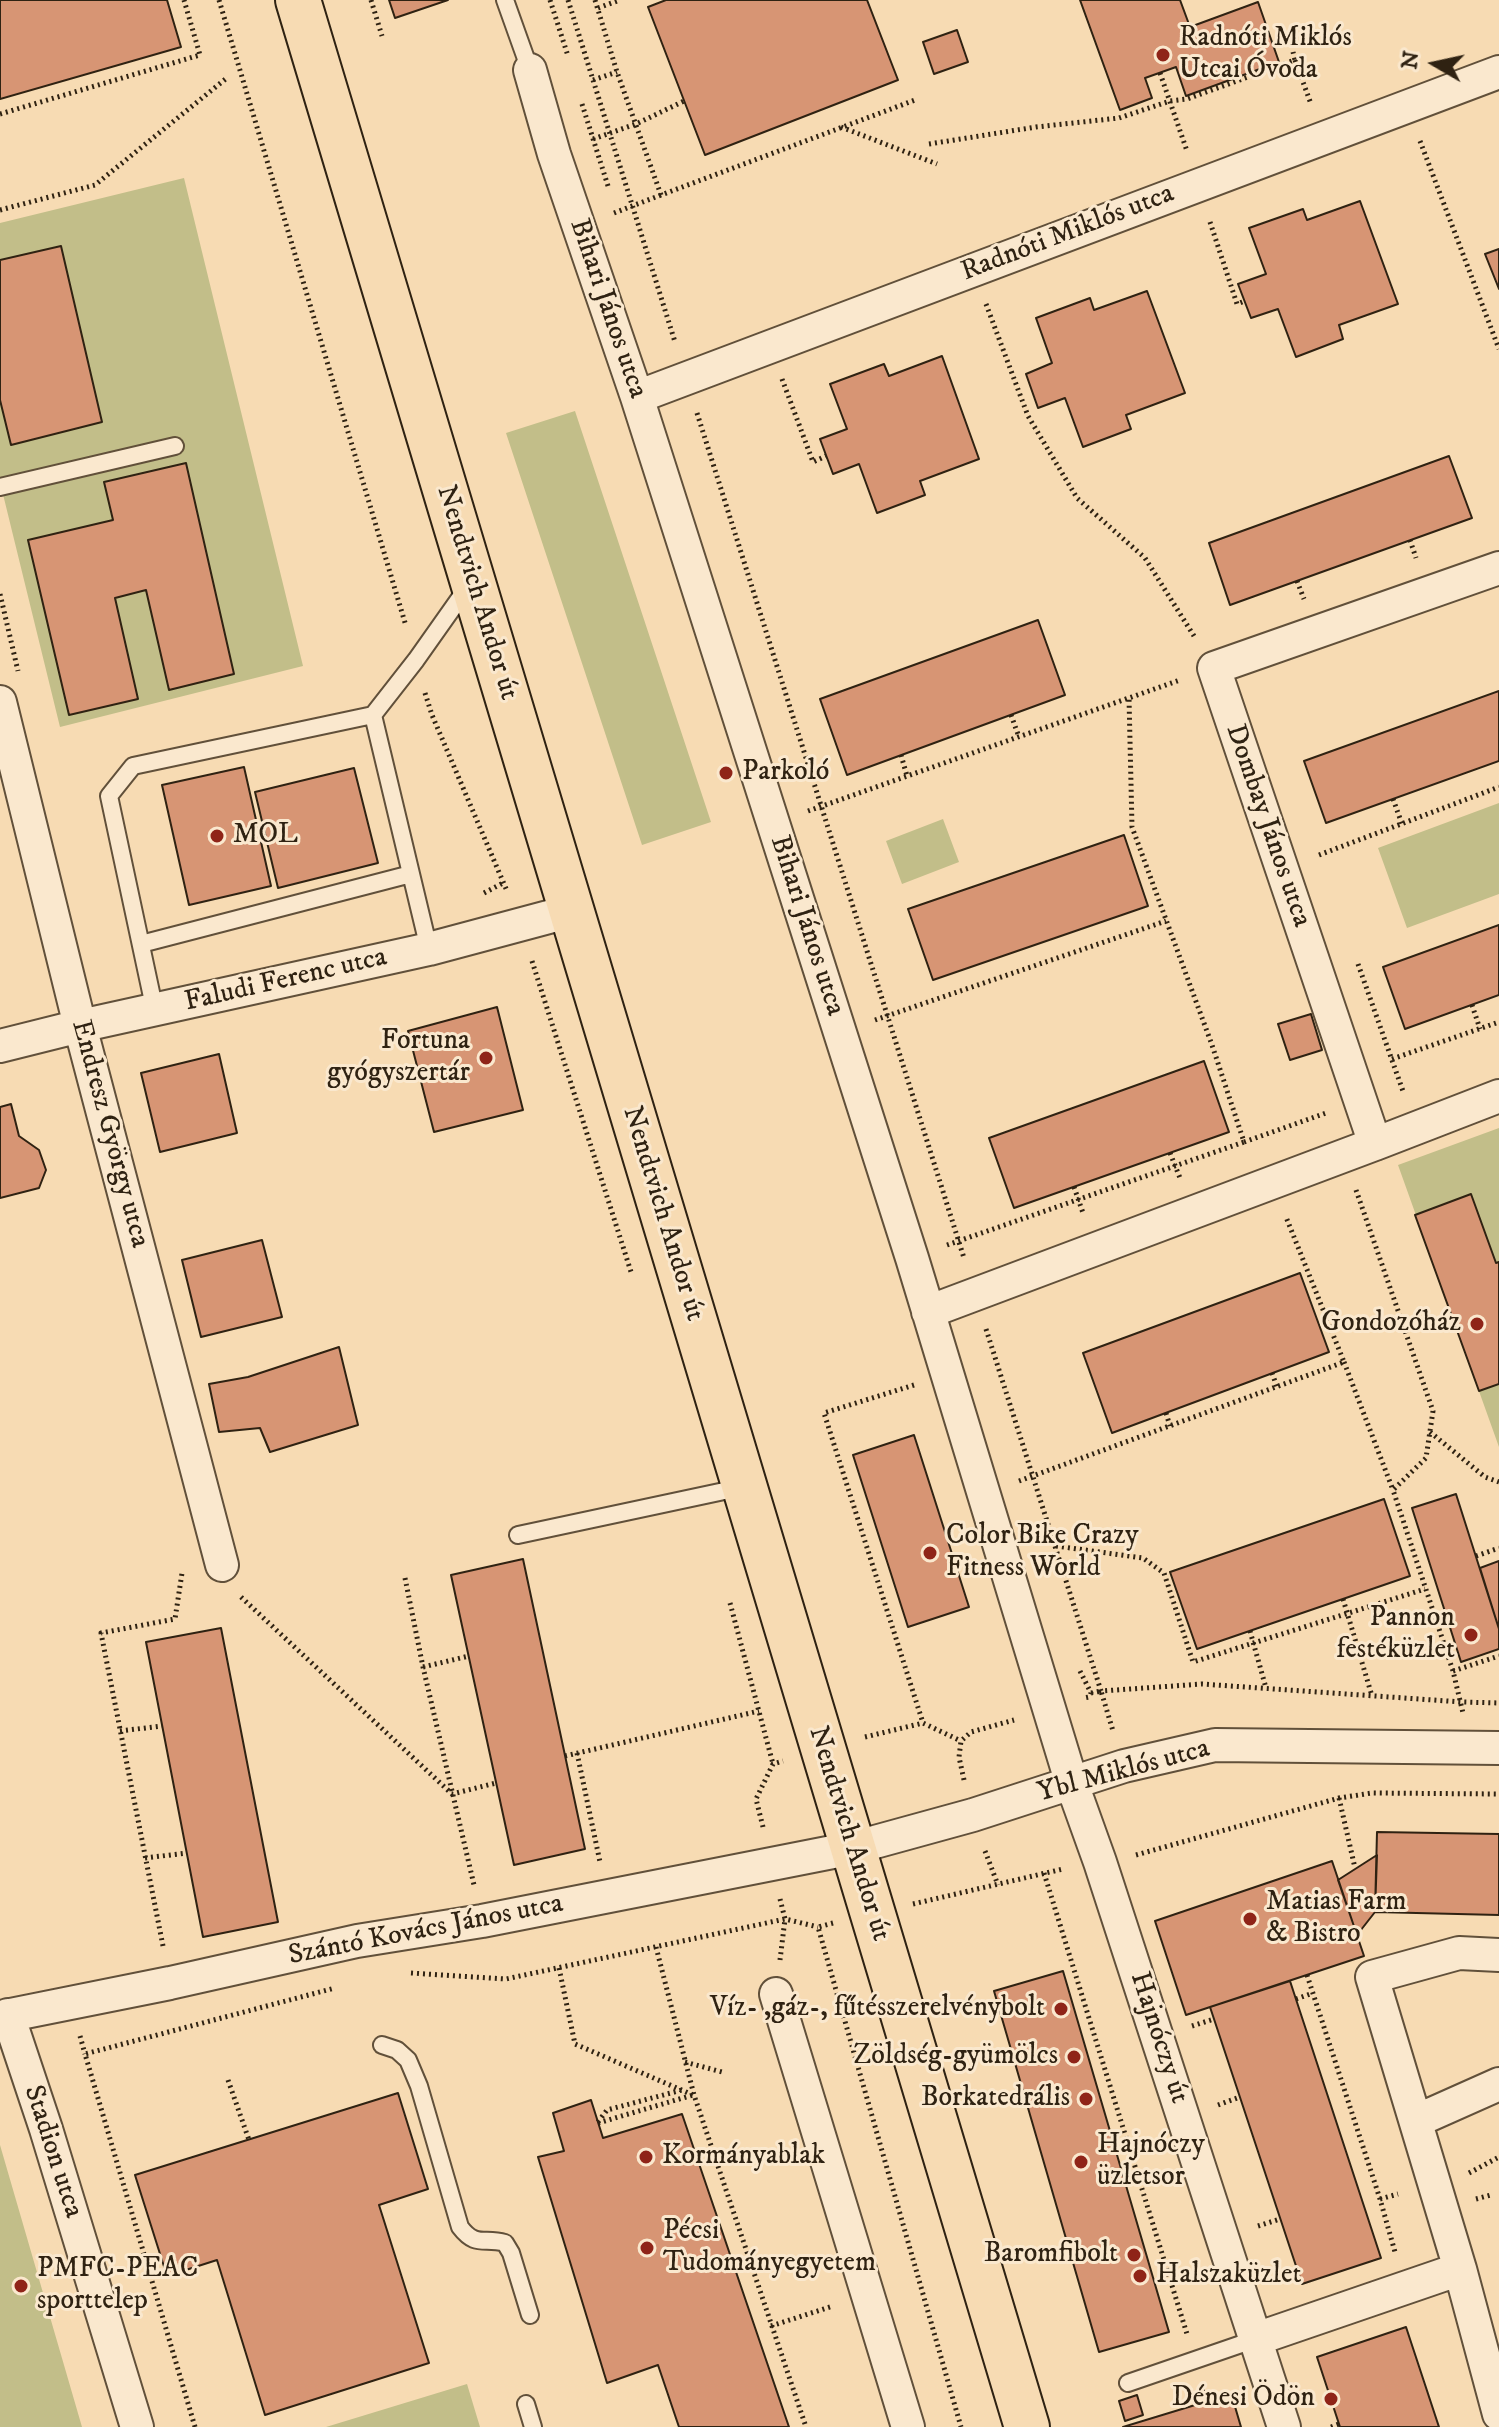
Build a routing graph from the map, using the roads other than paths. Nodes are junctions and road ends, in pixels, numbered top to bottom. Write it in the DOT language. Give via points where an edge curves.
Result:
graph roads {
  1 [pos="298,0"];
  2 [pos="505,0"];
  3 [pos="530,70"];
  4 [pos="1499,72"];
  5 [pos="637,397"];
  6 [pos="175,446"];
  7 [pos="0,487"];
  8 [pos="1499,568"];
  9 [pos="472,581"];
  10 [pos="0,702"];
  11 [pos="373,715"];
  12 [pos="411,874"];
  13 [pos="571,911"];
  14 [pos="141,944"];
  15 [pos="429,949"];
  16 [pos="155,1011"];
  17 [pos="80,1026"];
  18 [pos="0,1046"];
  19 [pos="1499,1096"];
  20 [pos="1375,1144"];
  21 [pos="928,1312"];
  22 [pos="744,1486"];
  23 [pos="518,1535"];
  24 [pos="222,1565"];
  25 [pos="1499,1748"];
  26 [pos="1072,1784"];
  27 [pos="853,1848"];
  28 [pos="1499,1955"];
  29 [pos="776,1994"];
  30 [pos="4,2016"];
  31 [pos="382,2045"];
  32 [pos="1499,2084"];
  33 [pos="1416,2121"];
  34 [pos="1460,2269"];
  35 [pos="530,2315"];
  36 [pos="1247,2325"];
  37 [pos="1128,2383"];
  38 [pos="526,2404"];
  39 [pos="1499,2414"];
  40 [pos="137,2427"];
  41 [pos="533,2427"];
  42 [pos="908,2427"];
  43 [pos="1027,2427"];
  44 [pos="1284,2427"];
  1 -- 9 [label="main road, Nendtvich Andor út"];
  2 -- 3 [label="lane"];
  3 -- 5 [label="street, Bihari János utca"];
  4 -- 5 [label="street, Radnóti Miklós utca"];
  5 -- 21 [label="street, Bihari János utca"];
  6 -- 7 [label="lane"];
  8 -- 20 [label="street, Dombay János utca" via="1214,668"];
  9 -- 11 [label="lane"];
  9 -- 13 [label="main road, Nendtvich Andor út"];
  10 -- 17 [label="street, Endresz György utca"];
  11 -- 12 [label="lane"];
  11 -- 14 [label="lane" via="133,766 109,796"];
  12 -- 14 [label="lane"];
  12 -- 15 [label="lane"];
  13 -- 15 [label="street, Faludi Ferenc utca"];
  13 -- 22 [label="main road, Nendtvich Andor út"];
  14 -- 16 [label="lane"];
  15 -- 16 [label="street, Faludi Ferenc utca"];
  16 -- 17 [label="street, Faludi Ferenc utca"];
  17 -- 18 [label="street, Faludi Ferenc utca"];
  17 -- 24 [label="street, Endresz György utca"];
  19 -- 20 [label="street"];
  20 -- 21 [label="street"];
  21 -- 26 [label="street, Bihari János utca"];
  22 -- 23 [label="lane"];
  22 -- 27 [label="main road, Nendtvich Andor út"];
  25 -- 26 [label="street, Ybl Miklós utca" via="1215,1745"];
  26 -- 27 [label="street, Ybl Miklós utca"];
  26 -- 36 [label="street, Hajnóczy út"];
  27 -- 30 [label="street, Szántó Kovács János utca" via="357,1941"];
  27 -- 43 [label="main road, Nendtvich Andor út"];
  28 -- 33 [label="street" via="1459,1953 1372,1977"];
  29 -- 42 [label="street"];
  30 -- 40 [label="street, Stadion utca" via="51,2144"];
  31 -- 35 [label="lane" via="408,2060 460,2227 478,2242 505,2243"];
  32 -- 33 [label="street"];
  33 -- 34 [label="street"];
  34 -- 36 [label="street"];
  34 -- 39 [label="street"];
  36 -- 37 [label="lane" via="1224,2350"];
  36 -- 44 [label="street, Hajnóczy út"];
  38 -- 41 [label="lane"];
}
